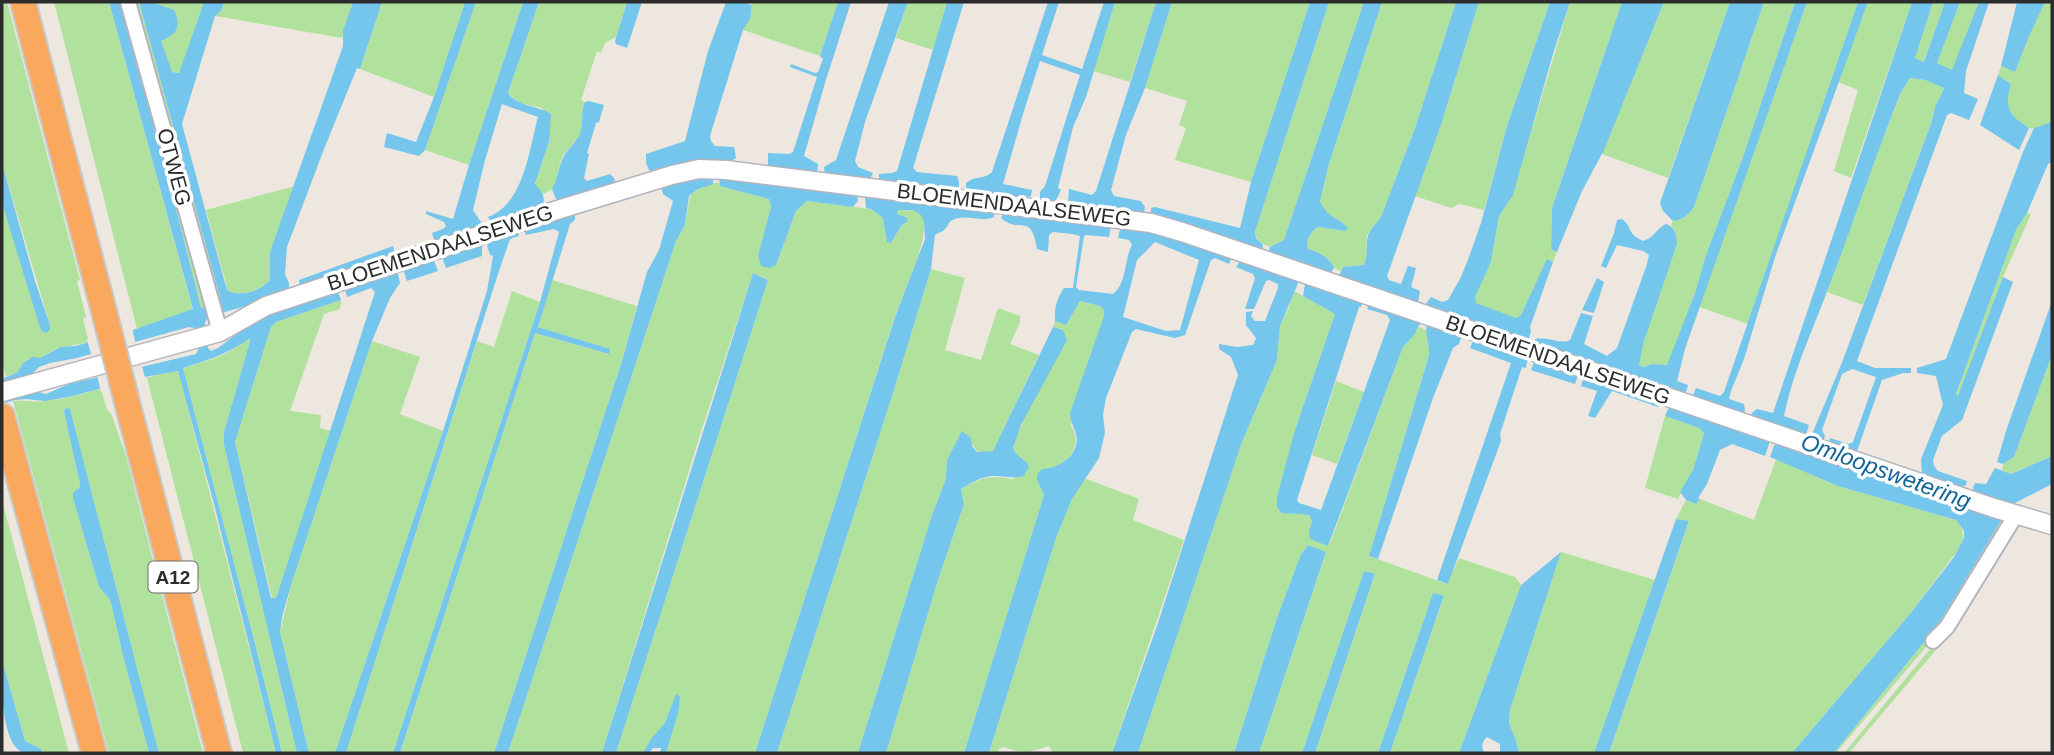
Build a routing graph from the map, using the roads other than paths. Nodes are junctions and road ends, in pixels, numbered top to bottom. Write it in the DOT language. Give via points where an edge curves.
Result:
graph roads {
  1 [pos="23,2"];
  2 [pos="128,2"];
  3 [pos="208,336"];
  4 [pos="2,392"];
  5 [pos="2,416"];
  6 [pos="2006,511"];
  7 [pos="2052,525"];
  8 [pos="1933,641"];
  9 [pos="94,753"];
  10 [pos="219,753"];
  1 -- 10 [label="highway, A12, bridge"];
  2 -- 3 [label="street, OTWEG"];
  3 -- 4 [label="street, BLOEMENDAALSEWEG"];
  3 -- 6 [label="street, BLOEMENDAALSEWEG" via="266,306 554,211 672,175 726,170 1151,223"];
  5 -- 9 [label="highway"];
  6 -- 7 [label="street, BLOEMENDAALSEWEG"];
  6 -- 8 [label="street" via="1947,627"];
}
